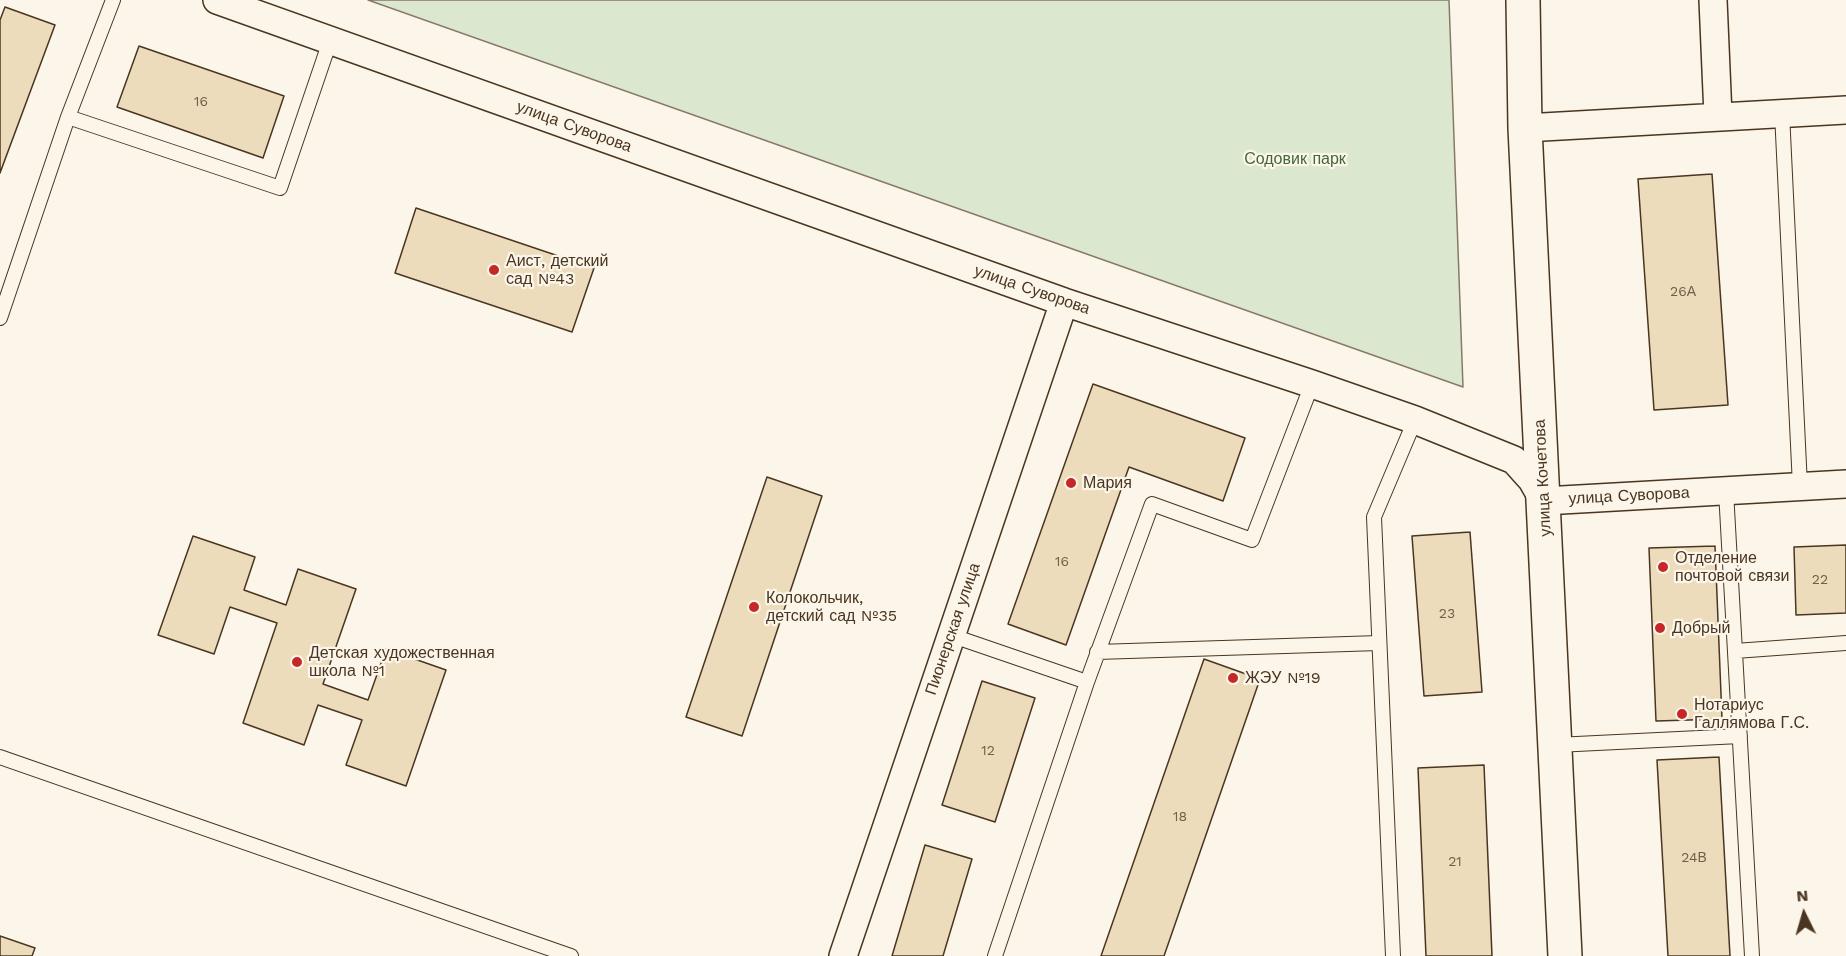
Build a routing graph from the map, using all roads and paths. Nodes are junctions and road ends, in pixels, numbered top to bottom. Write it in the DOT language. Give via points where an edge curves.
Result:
graph roads {
  1 [pos="113,0"];
  2 [pos="217,0"];
  3 [pos="1523,0"];
  4 [pos="1713,0"];
  5 [pos="330,41"];
  6 [pos="1846,110"];
  7 [pos="1782,113"];
  8 [pos="1718,116"];
  9 [pos="68,117"];
  10 [pos="1525,128"];
  11 [pos="1064,302"];
  12 [pos="0,318"];
  13 [pos="1312,384"];
  14 [pos="1415,420"];
  15 [pos="1540,424"];
  16 [pos="1514,460"];
  17 [pos="1846,483"];
  18 [pos="1800,486"];
  19 [pos="1726,491"];
  20 [pos="1544,501"];
  21 [pos="950,635"];
  22 [pos="1379,643"];
  23 [pos="1846,643"];
  24 [pos="1735,651"];
  25 [pos="1098,652"];
  26 [pos="1087,682"];
  27 [pos="1740,736"];
  28 [pos="1556,745"];
  29 [pos="0,757"];
  30 [pos="571,956"];
  31 [pos="843,956"];
  32 [pos="995,956"];
  33 [pos="1393,956"];
  34 [pos="1565,956"];
  35 [pos="1752,956"];
  1 -- 9 [label="lane"];
  2 -- 5 [label="street, улица Суворова"];
  3 -- 10 [label="main road, улица Кочетова"];
  4 -- 8 [label="street"];
  5 -- 9 [label="lane" via="280,188"];
  5 -- 11 [label="street, улица Суворова"];
  6 -- 7 [label="street"];
  7 -- 8 [label="street"];
  7 -- 18 [label="lane"];
  8 -- 10 [label="street"];
  9 -- 12 [label="lane"];
  10 -- 15 [label="main road, улица Кочетова"];
  11 -- 13 [label="street, улица Суворова"];
  11 -- 21 [label="street, Пионерская улица"];
  13 -- 14 [label="street, улица Суворова"];
  13 -- 25 [label="lane" via="1252,540 1152,504"];
  14 -- 16 [label="street, улица Суворова"];
  14 -- 22 [label="lane" via="1374,517"];
  15 -- 16 [label="street" via="1531,447"];
  15 -- 20 [label="main road, улица Кочетова"];
  16 -- 20 [label="street, улица Суворова"];
  17 -- 18 [label="street, улица Суворова"];
  18 -- 19 [label="street, улица Суворова"];
  19 -- 20 [label="street, улица Суворова"];
  19 -- 24 [label="lane"];
  20 -- 28 [label="main road, улица Кочетова"];
  21 -- 26 [label="lane"];
  21 -- 31 [label="street, Пионерская улица"];
  22 -- 25 [label="lane"];
  22 -- 33 [label="lane"];
  23 -- 24 [label="lane"];
  24 -- 27 [label="lane"];
  25 -- 26 [label="lane"];
  26 -- 32 [label="lane"];
  27 -- 28 [label="lane"];
  27 -- 35 [label="lane"];
  28 -- 34 [label="main road, улица Кочетова"];
  29 -- 30 [label="lane"];
}
